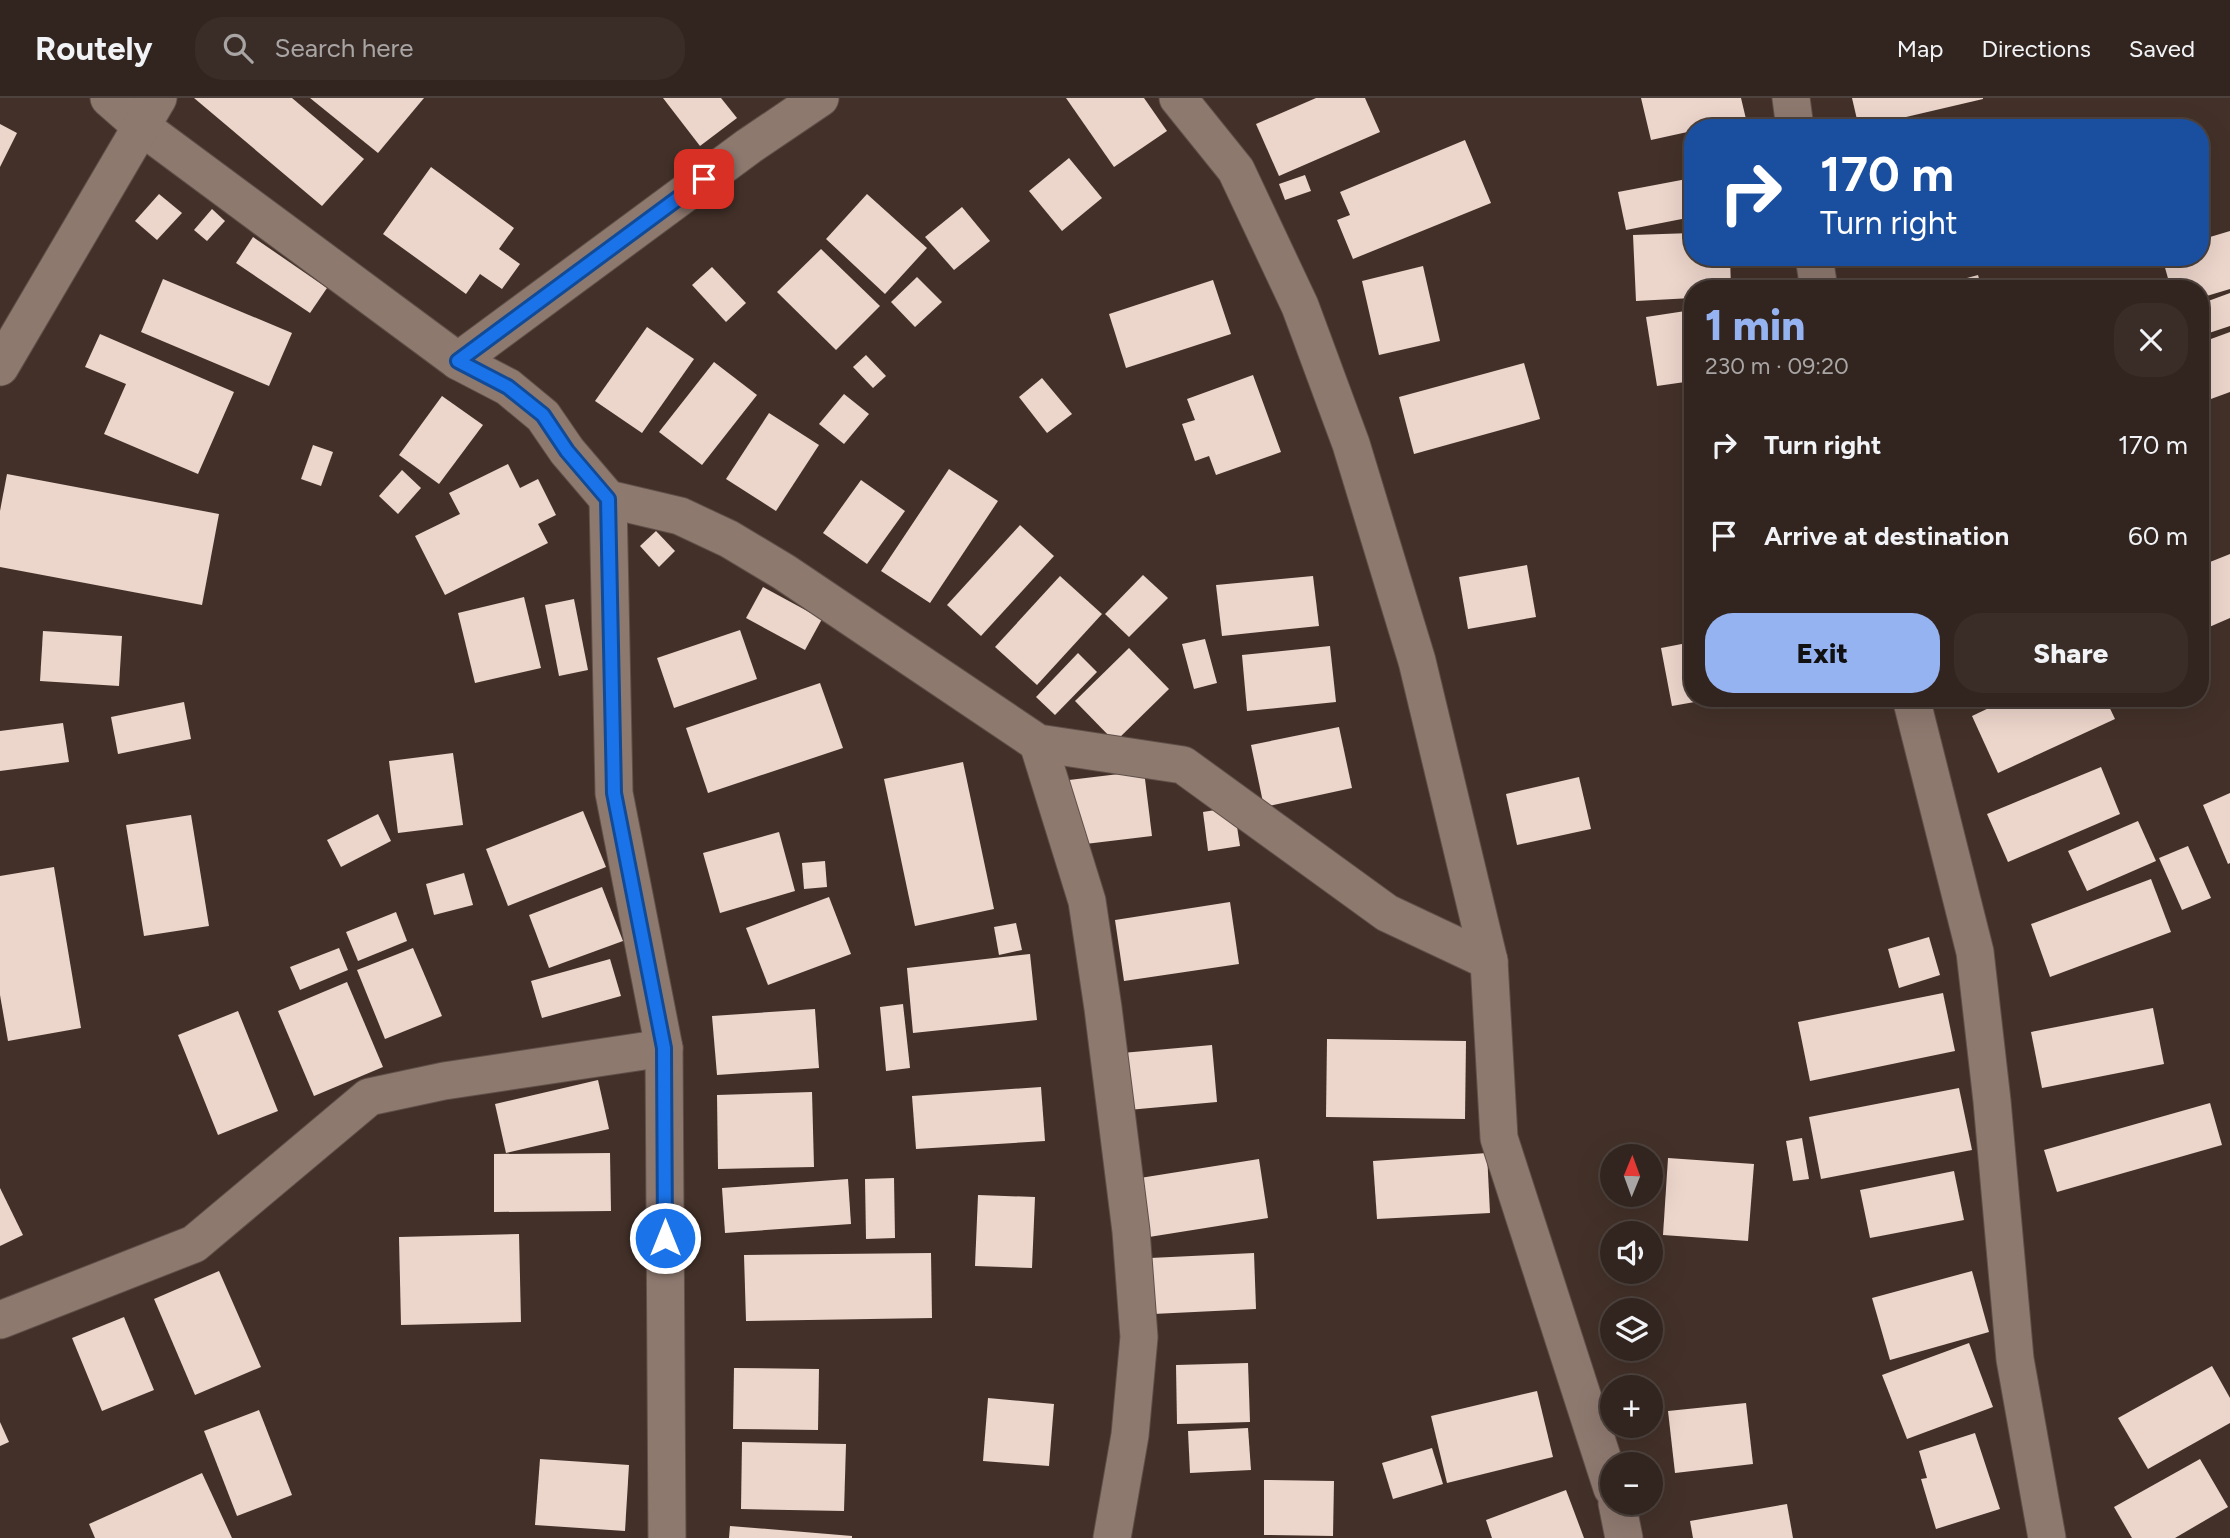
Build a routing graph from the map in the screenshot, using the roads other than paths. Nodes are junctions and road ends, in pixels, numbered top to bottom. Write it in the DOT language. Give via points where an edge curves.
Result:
graph roads {
  1 [pos="109,98"];
  2 [pos="820,98"];
  3 [pos="1178,98"];
  4 [pos="1791,98"];
  5 [pos="150,113"];
  6 [pos="1794,119"];
  7 [pos="458,361"];
  8 [pos="0,367"];
  9 [pos="608,499"];
  10 [pos="1913,707"];
  11 [pos="1038,743"];
  12 [pos="1489,961"];
  13 [pos="664,1048"];
  14 [pos="0,1320"];
  15 [pos="1600,1452"];
  16 [pos="1619,1515"];
  17 [pos="667,1538"];
  18 [pos="1112,1538"];
  19 [pos="1624,1538"];
  20 [pos="2048,1538"];
  1 -- 5 [label="street"];
  2 -- 7 [label="street"];
  3 -- 12 [label="street" via="1236,170 1300,306 1346,432 1417,661"];
  4 -- 6 [label="street"];
  5 -- 7 [label="street"];
  5 -- 8 [label="street"];
  7 -- 9 [label="street" via="508,387 543,415"];
  9 -- 11 [label="street" via="680,516 729,539"];
  9 -- 13 [label="street" via="614,793"];
  10 -- 20 [label="street" via="1975,952 2015,1359"];
  11 -- 12 [label="street" via="1183,765 1387,913"];
  11 -- 18 [label="street" via="1087,901 1131,1231 1139,1337 1130,1435"];
  12 -- 15 [label="street" via="1499,1138"];
  13 -- 14 [label="street" via="369,1097 194,1244"];
  13 -- 17 [label="street"];
  16 -- 19 [label="street"];
}
